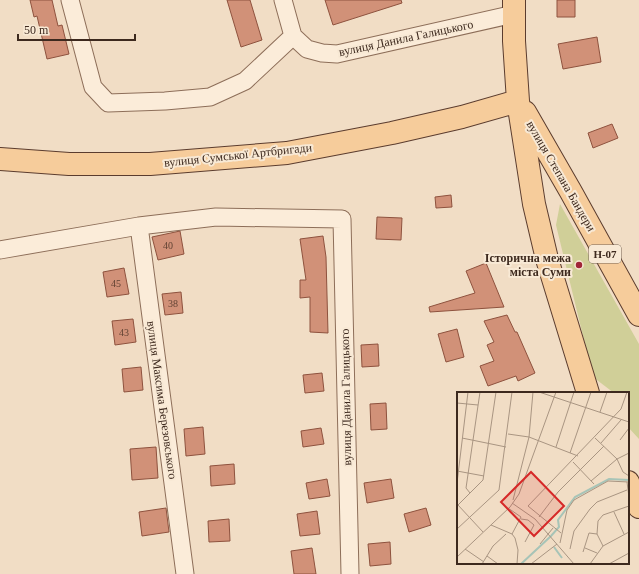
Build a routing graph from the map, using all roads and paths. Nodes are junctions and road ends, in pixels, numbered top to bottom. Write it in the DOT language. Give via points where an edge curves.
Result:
graph roads {
  1 [pos="70,0"];
  2 [pos="283,0"];
  3 [pos="514,7"];
  4 [pos="293,36"];
  5 [pos="518,101"];
  6 [pos="0,159"];
  7 [pos="572,192"];
  8 [pos="534,204"];
  9 [pos="139,226"];
  10 [pos="0,250"];
  11 [pos="639,315"];
  12 [pos="588,392"];
  13 [pos="629,484"];
  14 [pos="639,507"];
  15 [pos="185,574"];
  16 [pos="350,574"];
  1 -- 4 [label="street" via="93,88 108,103 210,97 245,82"];
  2 -- 4 [label="street"];
  3 -- 4 [label="street, вулиця Данила Галицького" via="337,54 307,49"];
  3 -- 5 [label="main road, Н-07"];
  5 -- 6 [label="main road, вулиця Сумської Артбригади" via="392,133 287,152 150,164 69,164"];
  5 -- 7 [label="main road, вулиця Степана Бандери / Н-07"];
  5 -- 8 [label="main road"];
  7 -- 8 [label="main road" via="556,182 543,186"];
  7 -- 11 [label="main road, вулиця Степана Бандери / Н-07"];
  8 -- 12 [label="main road" via="547,259"];
  9 -- 10 [label="street"];
  9 -- 15 [label="street, вулиця Максима Березовського"];
  9 -- 16 [label="street, вулиця Данила Галицького" via="216,217 342,220"];
  13 -- 14 [label="main road"];
}
